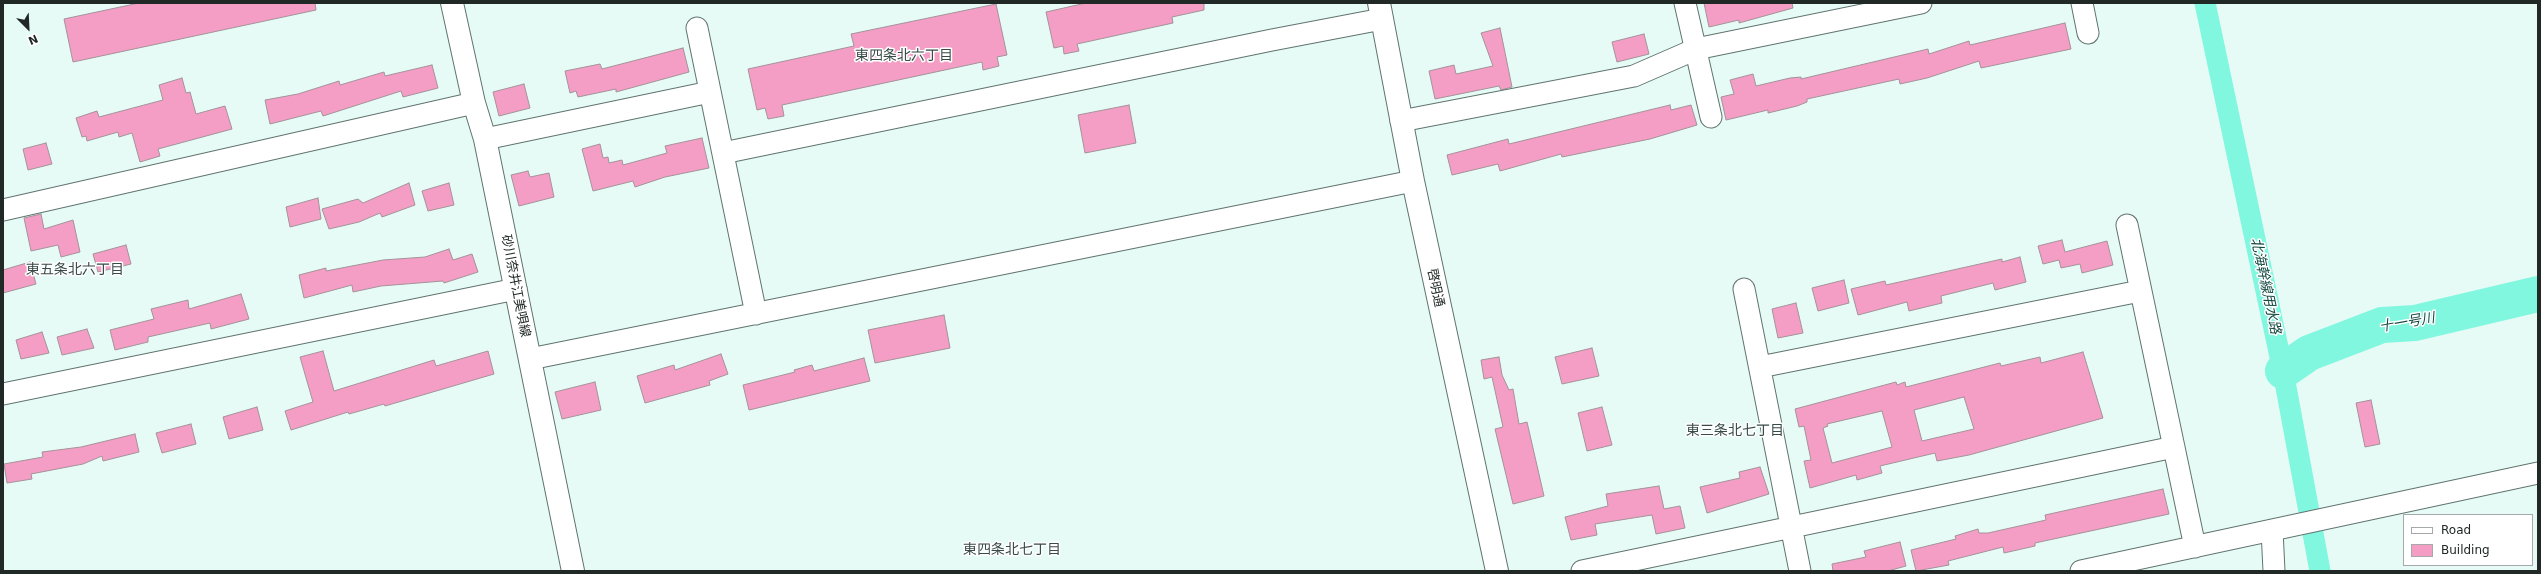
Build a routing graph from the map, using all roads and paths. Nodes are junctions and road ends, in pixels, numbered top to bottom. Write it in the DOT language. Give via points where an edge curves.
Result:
graph roads {
  1 [pos="452,3"];
  2 [pos="1686,3"];
  3 [pos="1921,3"];
  4 [pos="2082,3"];
  5 [pos="1380,11"];
  6 [pos="697,28"];
  7 [pos="2088,33"];
  8 [pos="1696,49"];
  9 [pos="710,92"];
  10 [pos="474,103"];
  11 [pos="1711,117"];
  12 [pos="1401,121"];
  13 [pos="485,139"];
  14 [pos="723,153"];
  15 [pos="1412,181"];
  16 [pos="3,210"];
  17 [pos="2127,225"];
  18 [pos="516,289"];
  19 [pos="1744,289"];
  20 [pos="2140,291"];
  21 [pos="756,314"];
  22 [pos="530,359"];
  23 [pos="1760,367"];
  24 [pos="3,394"];
  25 [pos="2174,447"];
  26 [pos="2538,473"];
  27 [pos="1790,526"];
  28 [pos="2272,530"];
  29 [pos="2195,548"];
  30 [pos="573,571"];
  31 [pos="1497,571"];
  32 [pos="1582,571"];
  33 [pos="1800,571"];
  34 [pos="2081,571"];
  35 [pos="2274,571"];
  1 -- 10 [label="main road, 砂川奈井江美唄線"];
  2 -- 8 [label="street"];
  3 -- 8 [label="street"];
  4 -- 7 [label="street"];
  5 -- 12 [label="main road, 啓明通"];
  5 -- 14 [label="street" via="1272,40"];
  6 -- 9 [label="street"];
  8 -- 11 [label="street"];
  8 -- 12 [label="street" via="1634,76"];
  9 -- 13 [label="street"];
  9 -- 14 [label="street"];
  10 -- 13 [label="main road, 砂川奈井江美唄線"];
  10 -- 16 [label="street"];
  12 -- 15 [label="main road, 啓明通"];
  13 -- 18 [label="main road, 砂川奈井江美唄線"];
  14 -- 21 [label="street"];
  15 -- 21 [label="street"];
  15 -- 31 [label="main road, 啓明通"];
  17 -- 20 [label="street"];
  18 -- 22 [label="main road, 砂川奈井江美唄線"];
  18 -- 24 [label="street"];
  19 -- 23 [label="street"];
  20 -- 23 [label="street"];
  20 -- 25 [label="street"];
  21 -- 22 [label="street"];
  22 -- 30 [label="main road, 砂川奈井江美唄線"];
  23 -- 27 [label="street"];
  25 -- 27 [label="street"];
  25 -- 29 [label="street"];
  26 -- 28 [label="street"];
  27 -- 32 [label="street"];
  27 -- 33 [label="street"];
  28 -- 29 [label="street"];
  28 -- 35 [label="street"];
  29 -- 34 [label="street"];
}
